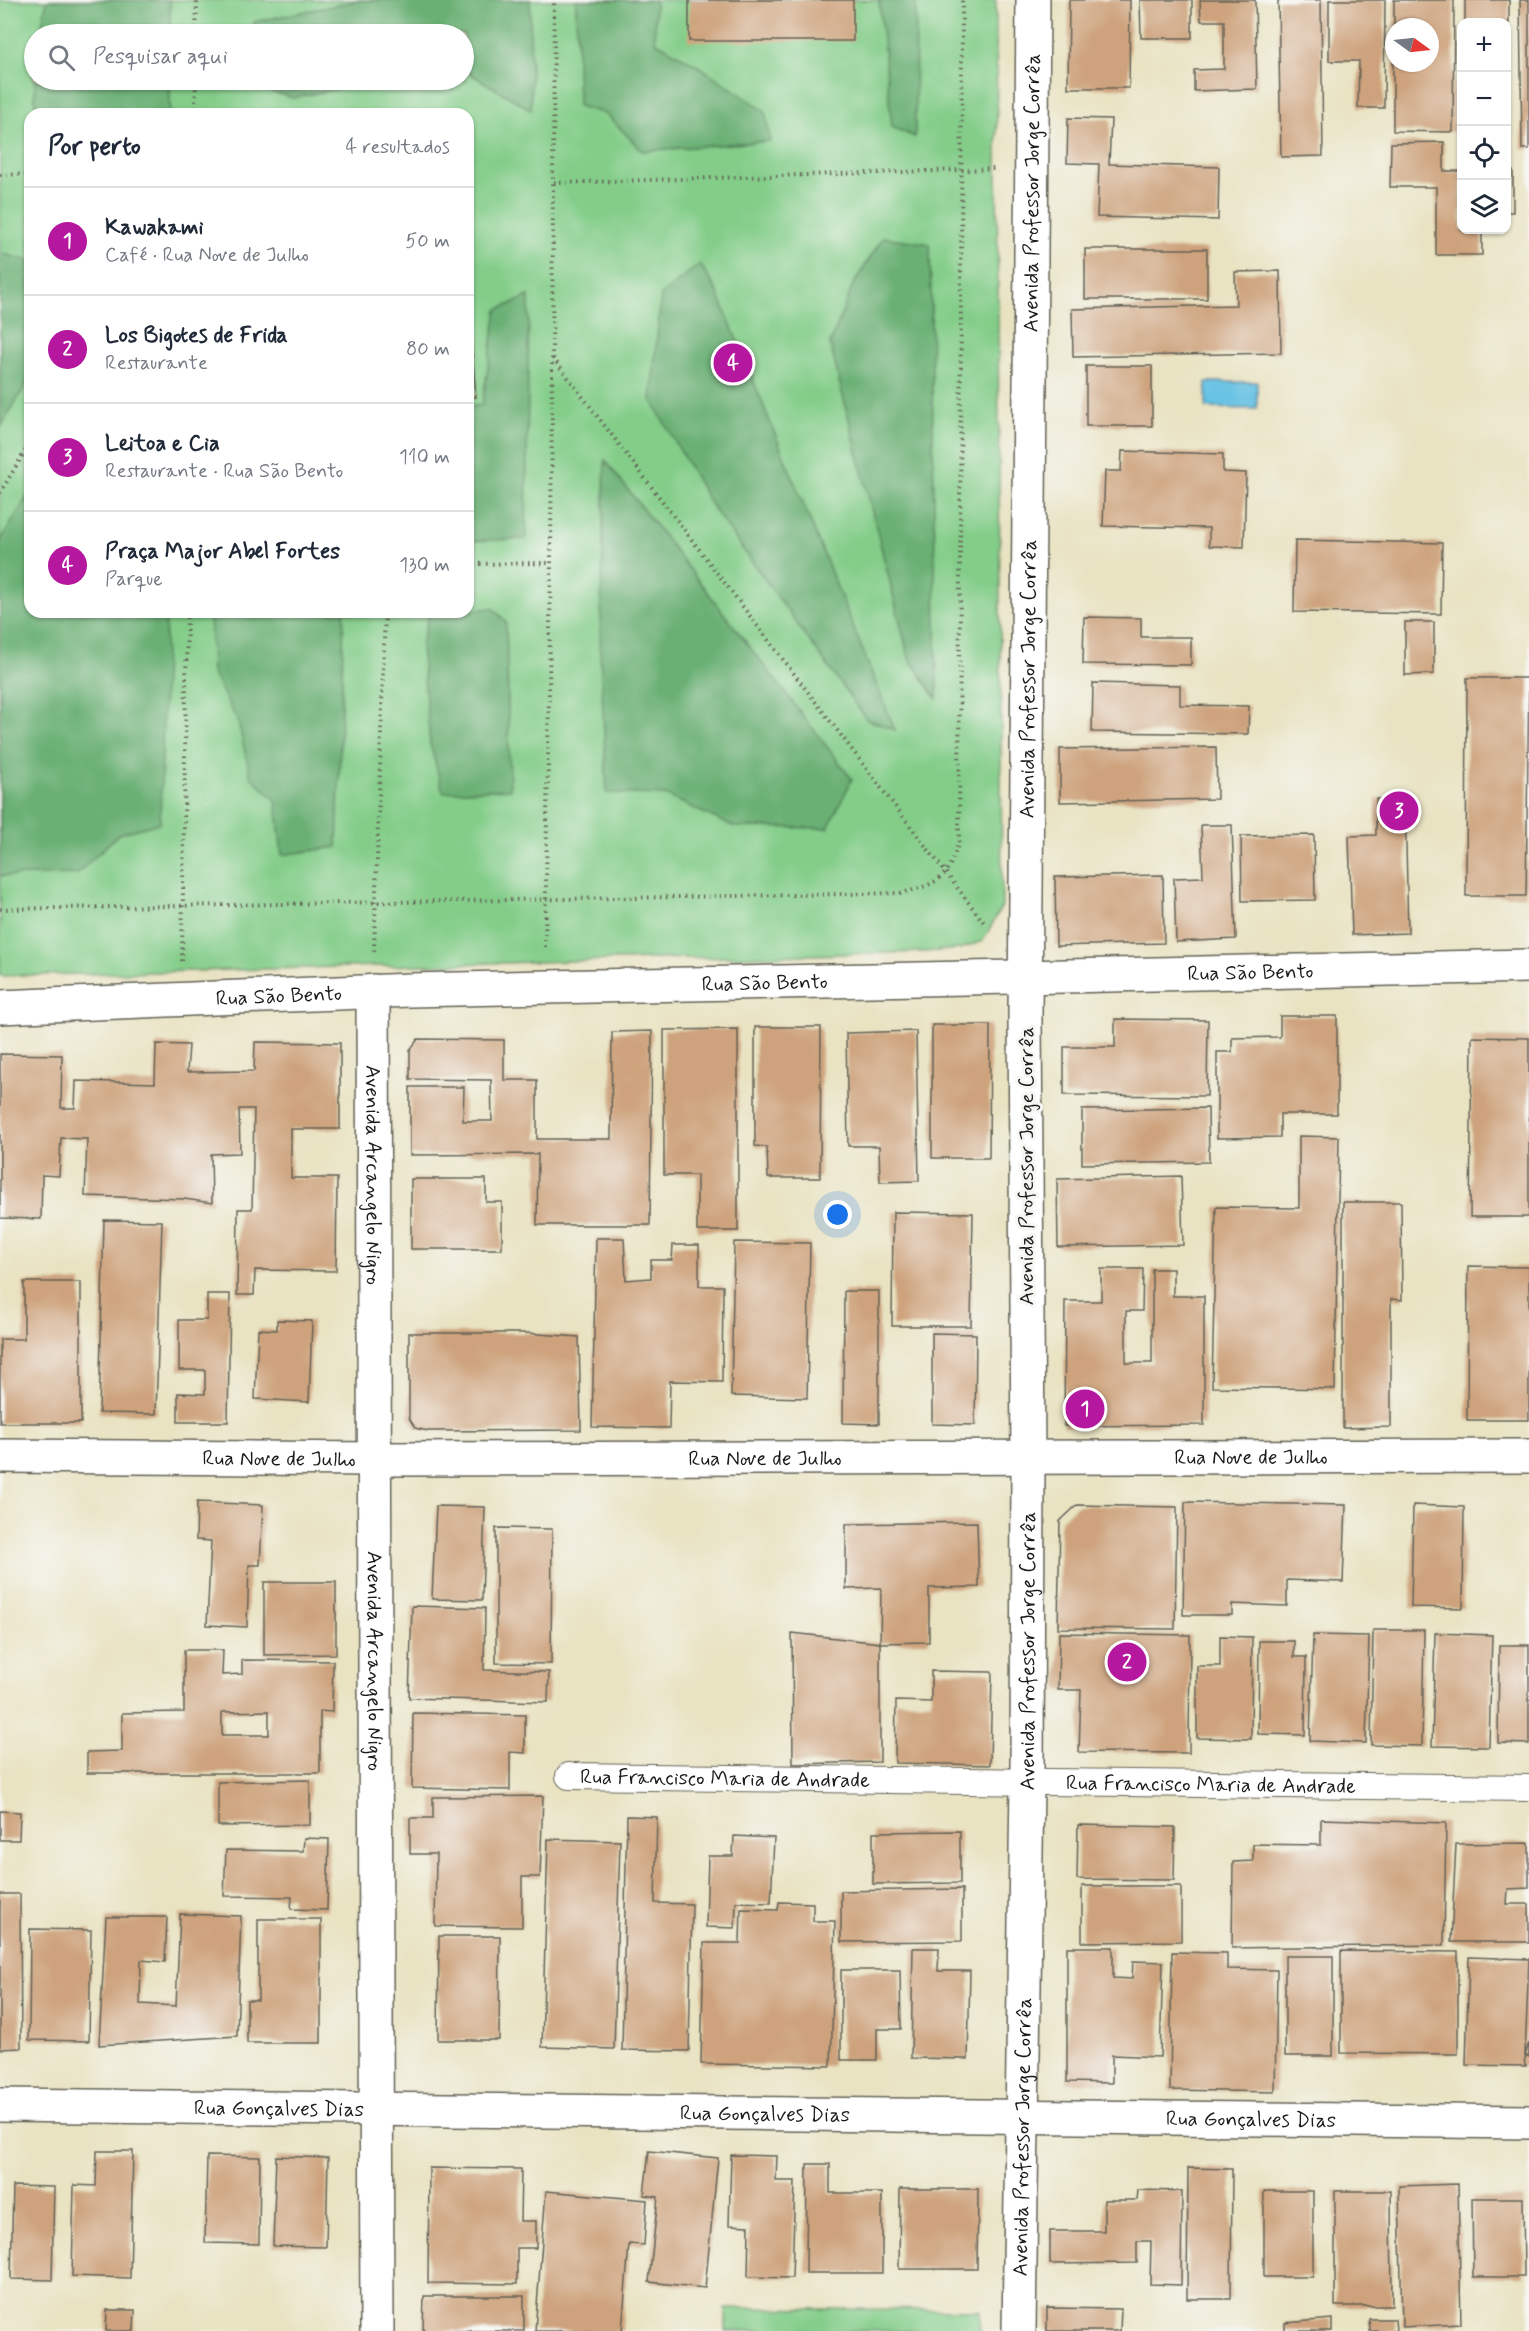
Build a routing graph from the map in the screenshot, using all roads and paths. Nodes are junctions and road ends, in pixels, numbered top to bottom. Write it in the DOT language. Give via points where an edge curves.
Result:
graph roads {
  1 [pos="197,0"];
  2 [pos="554,0"];
  3 [pos="962,0"];
  4 [pos="1033,0"];
  5 [pos="196,24"];
  6 [pos="196,90"];
  7 [pos="195,108"];
  8 [pos="1031,167"];
  9 [pos="962,170"];
  10 [pos="0,174"];
  11 [pos="24,174"];
  12 [pos="554,183"];
  13 [pos="552,357"];
  14 [pos="24,453"];
  15 [pos="0,493"];
  16 [pos="551,563"];
  17 [pos="474,564"];
  18 [pos="187,618"];
  19 [pos="385,618"];
  20 [pos="946,873"];
  21 [pos="546,899"];
  22 [pos="376,901"];
  23 [pos="183,906"];
  24 [pos="0,909"];
  25 [pos="989,929"];
  26 [pos="1529,966"];
  27 [pos="1026,976"];
  28 [pos="544,987"];
  29 [pos="373,991"];
  30 [pos="181,998"];
  31 [pos="0,1007"];
  32 [pos="0,1456"];
  33 [pos="1529,1456"];
  34 [pos="375,1459"];
  35 [pos="1028,1459"];
  36 [pos="569,1776"];
  37 [pos="1027,1783"];
  38 [pos="1529,1788"];
  39 [pos="0,2105"];
  40 [pos="376,2110"];
  41 [pos="1022,2117"];
  42 [pos="1529,2121"];
  43 [pos="377,2331"];
  44 [pos="1019,2331"];
  1 -- 5 [label="path"];
  2 -- 12 [label="path"];
  3 -- 9 [label="path"];
  4 -- 8 [label="street, Avenida Professor Jorge Corrêa"];
  6 -- 7 [label="path"];
  8 -- 9 [label="path"];
  8 -- 27 [label="street, Avenida Professor Jorge Corrêa"];
  9 -- 12 [label="path"];
  9 -- 20 [label="path" via="959,841"];
  10 -- 11 [label="path"];
  12 -- 13 [label="path"];
  13 -- 16 [label="path"];
  13 -- 20 [label="path"];
  14 -- 15 [label="path"];
  16 -- 17 [label="path"];
  16 -- 21 [label="path"];
  18 -- 23 [label="path"];
  19 -- 22 [label="path"];
  20 -- 21 [label="path" via="932,885 902,893"];
  20 -- 25 [label="path"];
  21 -- 22 [label="path"];
  21 -- 28 [label="path"];
  22 -- 23 [label="path"];
  22 -- 29 [label="path"];
  23 -- 24 [label="path"];
  23 -- 30 [label="path"];
  26 -- 27 [label="street, Rua São Bento"];
  27 -- 28 [label="street, Rua São Bento"];
  27 -- 35 [label="street, Avenida Professor Jorge Corrêa"];
  28 -- 29 [label="street, Rua São Bento"];
  29 -- 30 [label="street, Rua São Bento"];
  29 -- 34 [label="street, Avenida Arcangelo Nigro"];
  30 -- 31 [label="street, Rua São Bento"];
  32 -- 34 [label="street, Rua Nove de Julho"];
  33 -- 35 [label="street, Rua Nove de Julho"];
  34 -- 35 [label="street, Rua Nove de Julho"];
  34 -- 40 [label="street, Avenida Arcangelo Nigro"];
  35 -- 37 [label="street, Avenida Professor Jorge Corrêa"];
  36 -- 37 [label="lane, Rua Francisco Maria de Andrade"];
  37 -- 38 [label="lane, Rua Francisco Maria de Andrade"];
  37 -- 41 [label="street, Avenida Professor Jorge Corrêa"];
  39 -- 40 [label="street, Rua Gonçalves Dias"];
  40 -- 41 [label="street, Rua Gonçalves Dias"];
  40 -- 43 [label="street, Avenida Arcangelo Nigro"];
  41 -- 42 [label="street, Rua Gonçalves Dias"];
  41 -- 44 [label="street, Avenida Professor Jorge Corrêa"];
}
